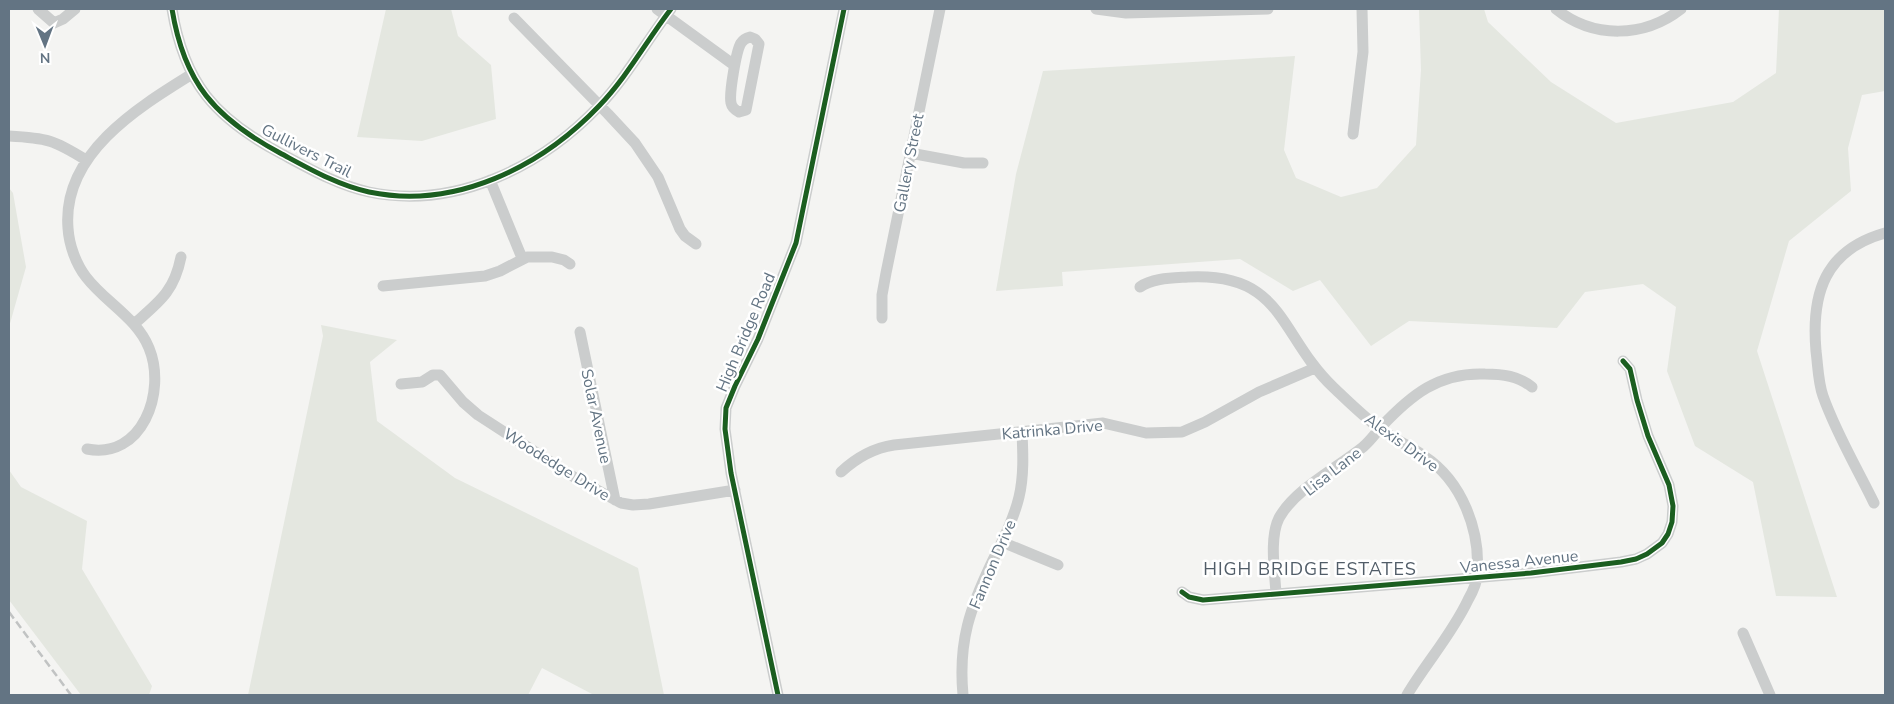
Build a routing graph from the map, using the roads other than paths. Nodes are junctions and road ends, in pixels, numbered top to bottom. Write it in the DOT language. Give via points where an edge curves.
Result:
graph roads {
  1 [pos="38,9"];
  2 [pos="76,9"];
  3 [pos="172,9"];
  4 [pos="844,9"];
  5 [pos="940,9"];
  6 [pos="1096,9"];
  7 [pos="1268,9"];
  8 [pos="1362,9"];
  9 [pos="1556,9"];
  10 [pos="1681,9"];
  11 [pos="665,11"];
  12 [pos="1138,11"];
  13 [pos="514,18"];
  14 [pos="734,65"];
  15 [pos="192,74"];
  16 [pos="600,105"];
  17 [pos="1353,134"];
  18 [pos="9,136"];
  19 [pos="910,153"];
  20 [pos="86,160"];
  21 [pos="983,162"];
  22 [pos="490,180"];
  23 [pos="1885,233"];
  24 [pos="696,244"];
  25 [pos="181,257"];
  26 [pos="522,258"];
  27 [pos="570,264"];
  28 [pos="383,286"];
  29 [pos="1140,287"];
  30 [pos="882,318"];
  31 [pos="134,324"];
  32 [pos="580,332"];
  33 [pos="1623,361"];
  34 [pos="1315,368"];
  35 [pos="401,384"];
  36 [pos="1532,387"];
  37 [pos="1380,429"];
  38 [pos="1022,432"];
  39 [pos="87,449"];
  40 [pos="841,472"];
  41 [pos="735,490"];
  42 [pos="615,500"];
  43 [pos="1874,503"];
  44 [pos="1002,542"];
  45 [pos="1058,565"];
  46 [pos="1477,578"];
  47 [pos="1182,592"];
  48 [pos="1276,594"];
  49 [pos="1743,633"];
  50 [pos="778,695"];
  51 [pos="963,695"];
  52 [pos="1406,695"];
  53 [pos="1770,695"];
  1 -- 2 [label="street" via="54,22"];
  3 -- 15 [label="street, Gullivers Trail" via="177,36"];
  4 -- 41 [label="street, High Bridge Road" via="796,243 758,339 726,408 727,449"];
  5 -- 19 [label="street, Gallery Street"];
  6 -- 12 [label="street" via="1118,13"];
  7 -- 12 [label="street"];
  8 -- 17 [label="street" via="1363,52"];
  9 -- 10 [label="street" via="1590,28 1623,31 1656,23"];
  11 -- 14 [label="street"];
  11 -- 16 [label="street, Gullivers Trail"];
  13 -- 16 [label="street"];
  14 -- 14 [label="street" via="741,43 747,38 755,39 759,44 743,112 732,105"];
  15 -- 20 [label="street" via="115,129"];
  15 -- 22 [label="street, Gullivers Trail" via="208,100 240,129 338,182 369,192 407,196 458,191"];
  16 -- 22 [label="street, Gullivers Trail" via="540,154"];
  16 -- 24 [label="street" via="648,161 680,229"];
  18 -- 20 [label="street" via="50,140"];
  19 -- 21 [label="street" via="964,163"];
  19 -- 30 [label="street, Gallery Street" via="882,295"];
  20 -- 31 [label="street" via="70,196 67,219 70,242 85,276"];
  22 -- 26 [label="street"];
  23 -- 43 [label="street" via="1862,241 1837,259 1820,291 1816,313 1815,340 1823,395"];
  25 -- 31 [label="street" via="172,286"];
  26 -- 27 [label="street" via="552,256"];
  26 -- 28 [label="street" via="485,276"];
  29 -- 34 [label="street, Alexis Drive" via="1154,281 1187,277 1222,277 1241,283 1265,298 1283,318"];
  31 -- 39 [label="street" via="146,342 152,360 154,388 150,408 143,424 125,442 110,450"];
  32 -- 42 [label="street, Solar Avenue"];
  33 -- 46 [label="street, Vanessa Avenue" via="1630,369 1648,436 1672,496 1672,522 1664,540 1648,554 1636,559"];
  34 -- 37 [label="street, Alexis Drive"];
  34 -- 38 [label="street, Katrinka Drive" via="1259,392 1182,432 1146,433 1102,423"];
  35 -- 42 [label="street, Woodedge Drive" via="422,382 433,374 440,375 478,414"];
  36 -- 37 [label="street, Lisa Lane" via="1509,376 1478,373 1454,376 1418,392"];
  37 -- 46 [label="street, Alexis Drive" via="1425,456 1456,489 1475,537"];
  37 -- 48 [label="street, Lisa Lane" via="1364,446 1300,495 1280,517 1275,536"];
  38 -- 40 [label="street, Katrinka Drive" via="886,446"];
  38 -- 44 [label="street, Fannon Drive" via="1020,495"];
  41 -- 42 [label="street, Woodedge Drive" via="639,505"];
  41 -- 50 [label="street, High Bridge Road"];
  44 -- 45 [label="street"];
  44 -- 51 [label="street, Fannon Drive" via="967,622 963,644"];
  46 -- 48 [label="street, Vanessa Avenue"];
  46 -- 52 [label="street, Alexis Drive" via="1454,625"];
  47 -- 48 [label="street, Vanessa Avenue" via="1203,600"];
  49 -- 53 [label="street"];
}
